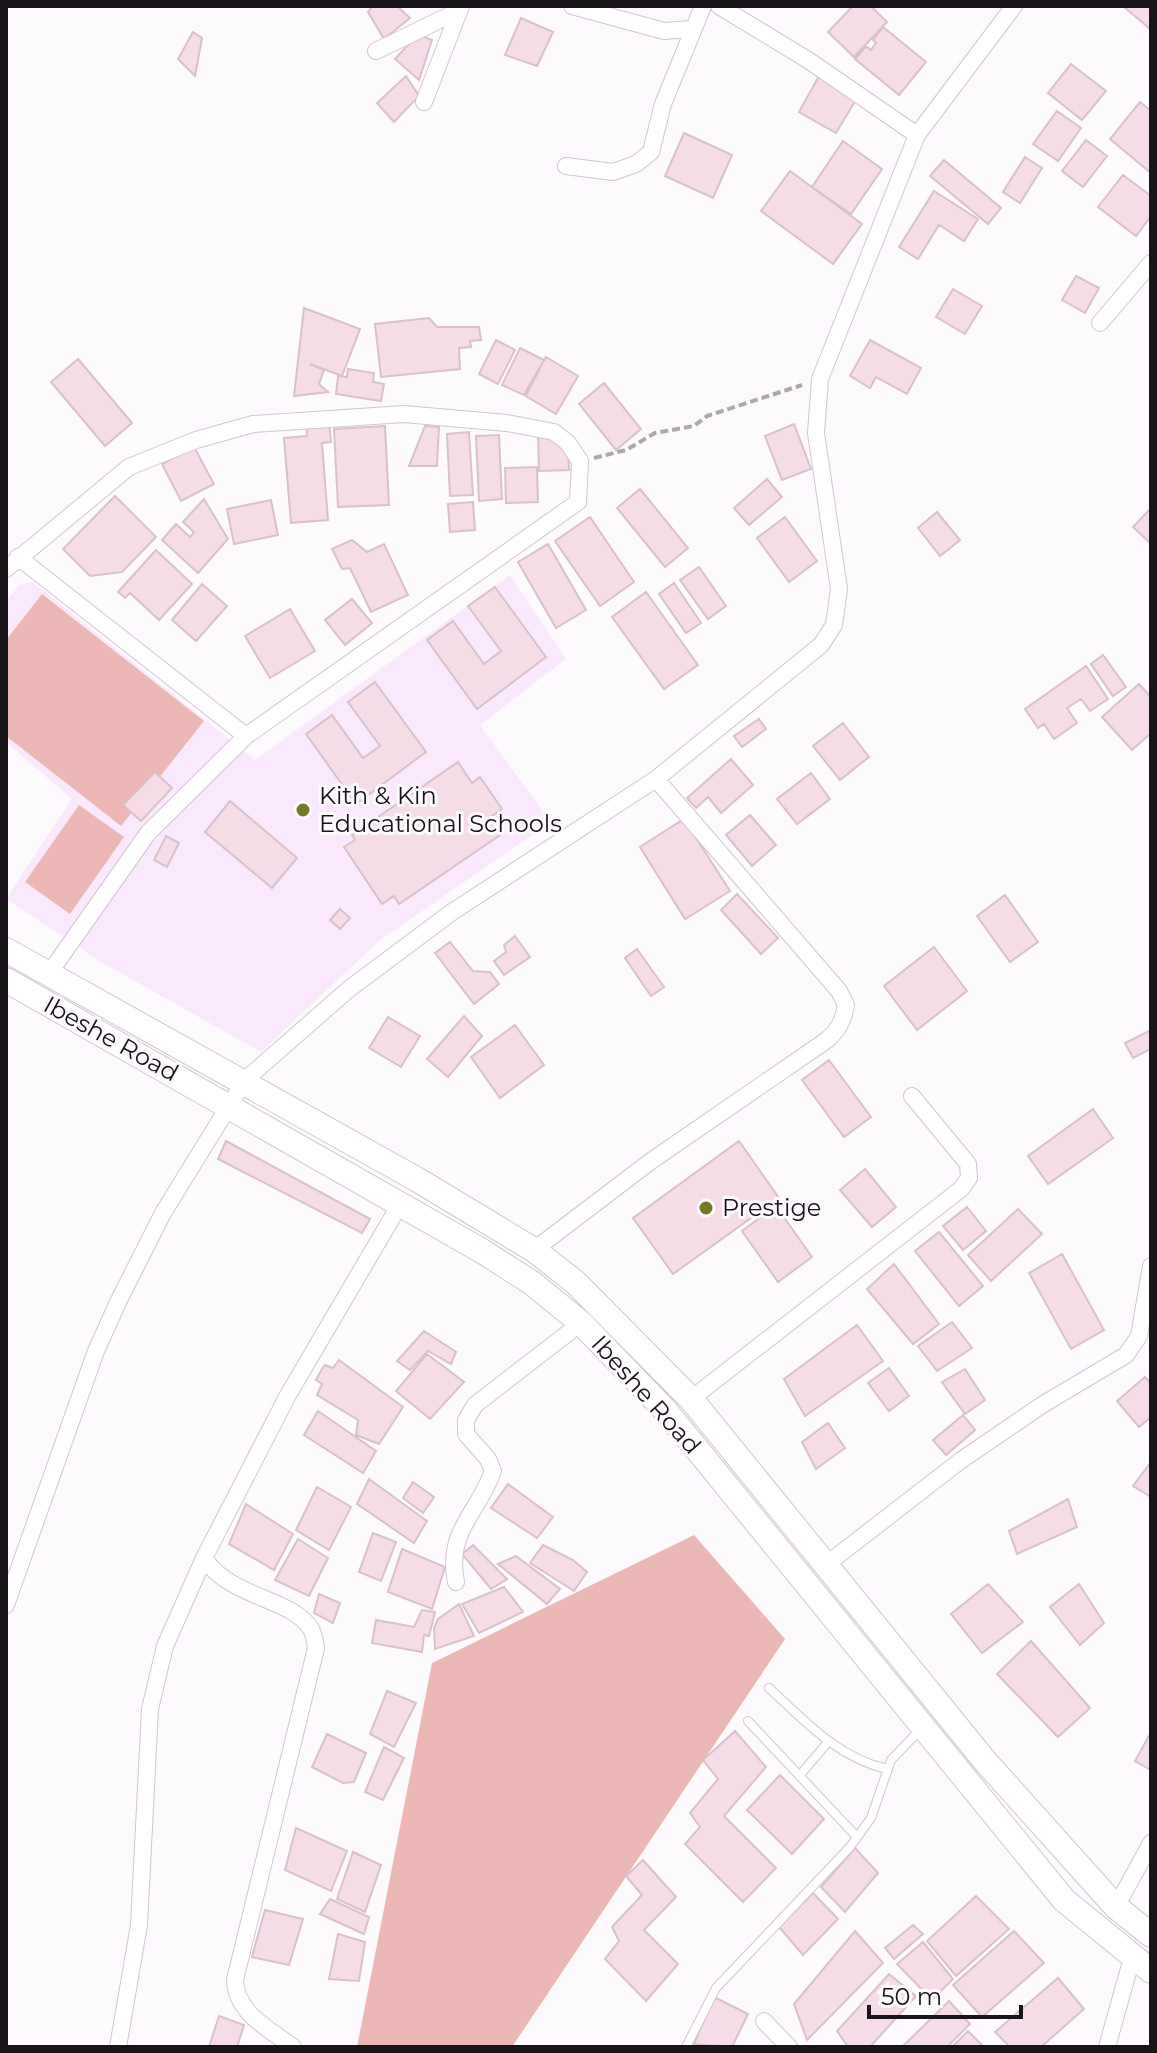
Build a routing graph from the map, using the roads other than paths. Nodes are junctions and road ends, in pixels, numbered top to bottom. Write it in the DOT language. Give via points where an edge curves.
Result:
graph roads {
  1 [pos="572,6"];
  2 [pos="703,6"];
  3 [pos="719,6"];
  4 [pos="1014,6"];
  5 [pos="458,9"];
  6 [pos="691,29"];
  7 [pos="376,51"];
  8 [pos="424,102"];
  9 [pos="917,135"];
  10 [pos="566,166"];
  11 [pos="1151,263"];
  12 [pos="1100,323"];
  13 [pos="12,563"];
  14 [pos="246,736"];
  15 [pos="656,779"];
  16 [pos="6,950"];
  17 [pos="48,975"];
  18 [pos="6,980"];
  19 [pos="245,1080"];
  20 [pos="912,1096"];
  21 [pos="231,1106"];
  22 [pos="399,1206"];
  23 [pos="534,1250"];
  24 [pos="1151,1266"];
  25 [pos="581,1323"];
  26 [pos="1145,1334"];
  27 [pos="691,1399"];
  28 [pos="204,1558"];
  29 [pos="827,1564"];
  30 [pos="456,1582"];
  31 [pos="6,1605"];
  32 [pos="769,1688"];
  33 [pos="748,1721"];
  34 [pos="922,1729"];
  35 [pos="828,1742"];
  36 [pos="887,1769"];
  37 [pos="800,1775"];
  38 [pos="857,1837"];
  39 [pos="1151,1843"];
  40 [pos="1116,1907"];
  41 [pos="1149,1929"];
  42 [pos="1141,1964"];
  43 [pos="764,2021"];
  44 [pos="118,2047"];
  45 [pos="293,2047"];
  46 [pos="686,2047"];
  47 [pos="789,2047"];
  48 [pos="1107,2047"];
  1 -- 6 [label="street" via="664,31"];
  2 -- 6 [label="street"];
  3 -- 9 [label="street"];
  4 -- 9 [label="street"];
  5 -- 7 [label="street"];
  5 -- 8 [label="street"];
  6 -- 10 [label="street" via="651,152 613,172"];
  9 -- 15 [label="street" via="820,379 816,433 839,589 834,625 821,645"];
  11 -- 12 [label="street"];
  13 -- 14 [label="street"];
  13 -- 14 [label="street" via="129,467 253,424 404,414 507,423 554,432 568,443 580,461 578,502"];
  14 -- 17 [label="street" via="148,833"];
  15 -- 19 [label="street" via="452,912 349,989"];
  15 -- 23 [label="street" via="839,991 846,1005 844,1018 827,1040 651,1161"];
  16 -- 17 [label="main road, Ibeshe Road"];
  17 -- 19 [label="main road, Ibeshe Road"];
  18 -- 21 [label="main road, Ibeshe Road"];
  19 -- 21 [label="street"];
  19 -- 23 [label="main road, Ibeshe Road"];
  20 -- 27 [label="street" via="968,1164 969,1178 961,1189"];
  21 -- 22 [label="main road, Ibeshe Road"];
  21 -- 31 [label="street" via="163,1213 96,1351"];
  22 -- 25 [label="main road, Ibeshe Road" via="532,1283"];
  22 -- 28 [label="street" via="288,1395"];
  23 -- 27 [label="main road, Ibeshe Road" via="575,1282"];
  24 -- 26 [label="street"];
  25 -- 30 [label="street" via="475,1405 466,1420 466,1434 493,1471 457,1538 452,1563"];
  25 -- 34 [label="main road, Ibeshe Road" via="665,1410"];
  26 -- 29 [label="street" via="1126,1355 960,1461"];
  27 -- 29 [label="main road, Ibeshe Road"];
  28 -- 44 [label="street" via="165,1646 150,1709 139,1925"];
  28 -- 45 [label="street" via="228,1584 291,1612 312,1630 316,1648 235,1980 235,1995 245,2010"];
  29 -- 40 [label="main road, Ibeshe Road" via="985,1761"];
  32 -- 35 [label="lane"];
  33 -- 37 [label="lane"];
  34 -- 36 [label="lane" via="896,1752"];
  34 -- 42 [label="main road, Ibeshe Road" via="1064,1900"];
  35 -- 36 [label="lane" via="859,1763"];
  35 -- 37 [label="lane"];
  36 -- 38 [label="lane" via="871,1818"];
  37 -- 38 [label="lane"];
  38 -- 46 [label="lane" via="716,1988"];
  39 -- 40 [label="street"];
  40 -- 41 [label="main road, Ibeshe Road"];
  42 -- 48 [label="street"];
  43 -- 47 [label="street"];
}
